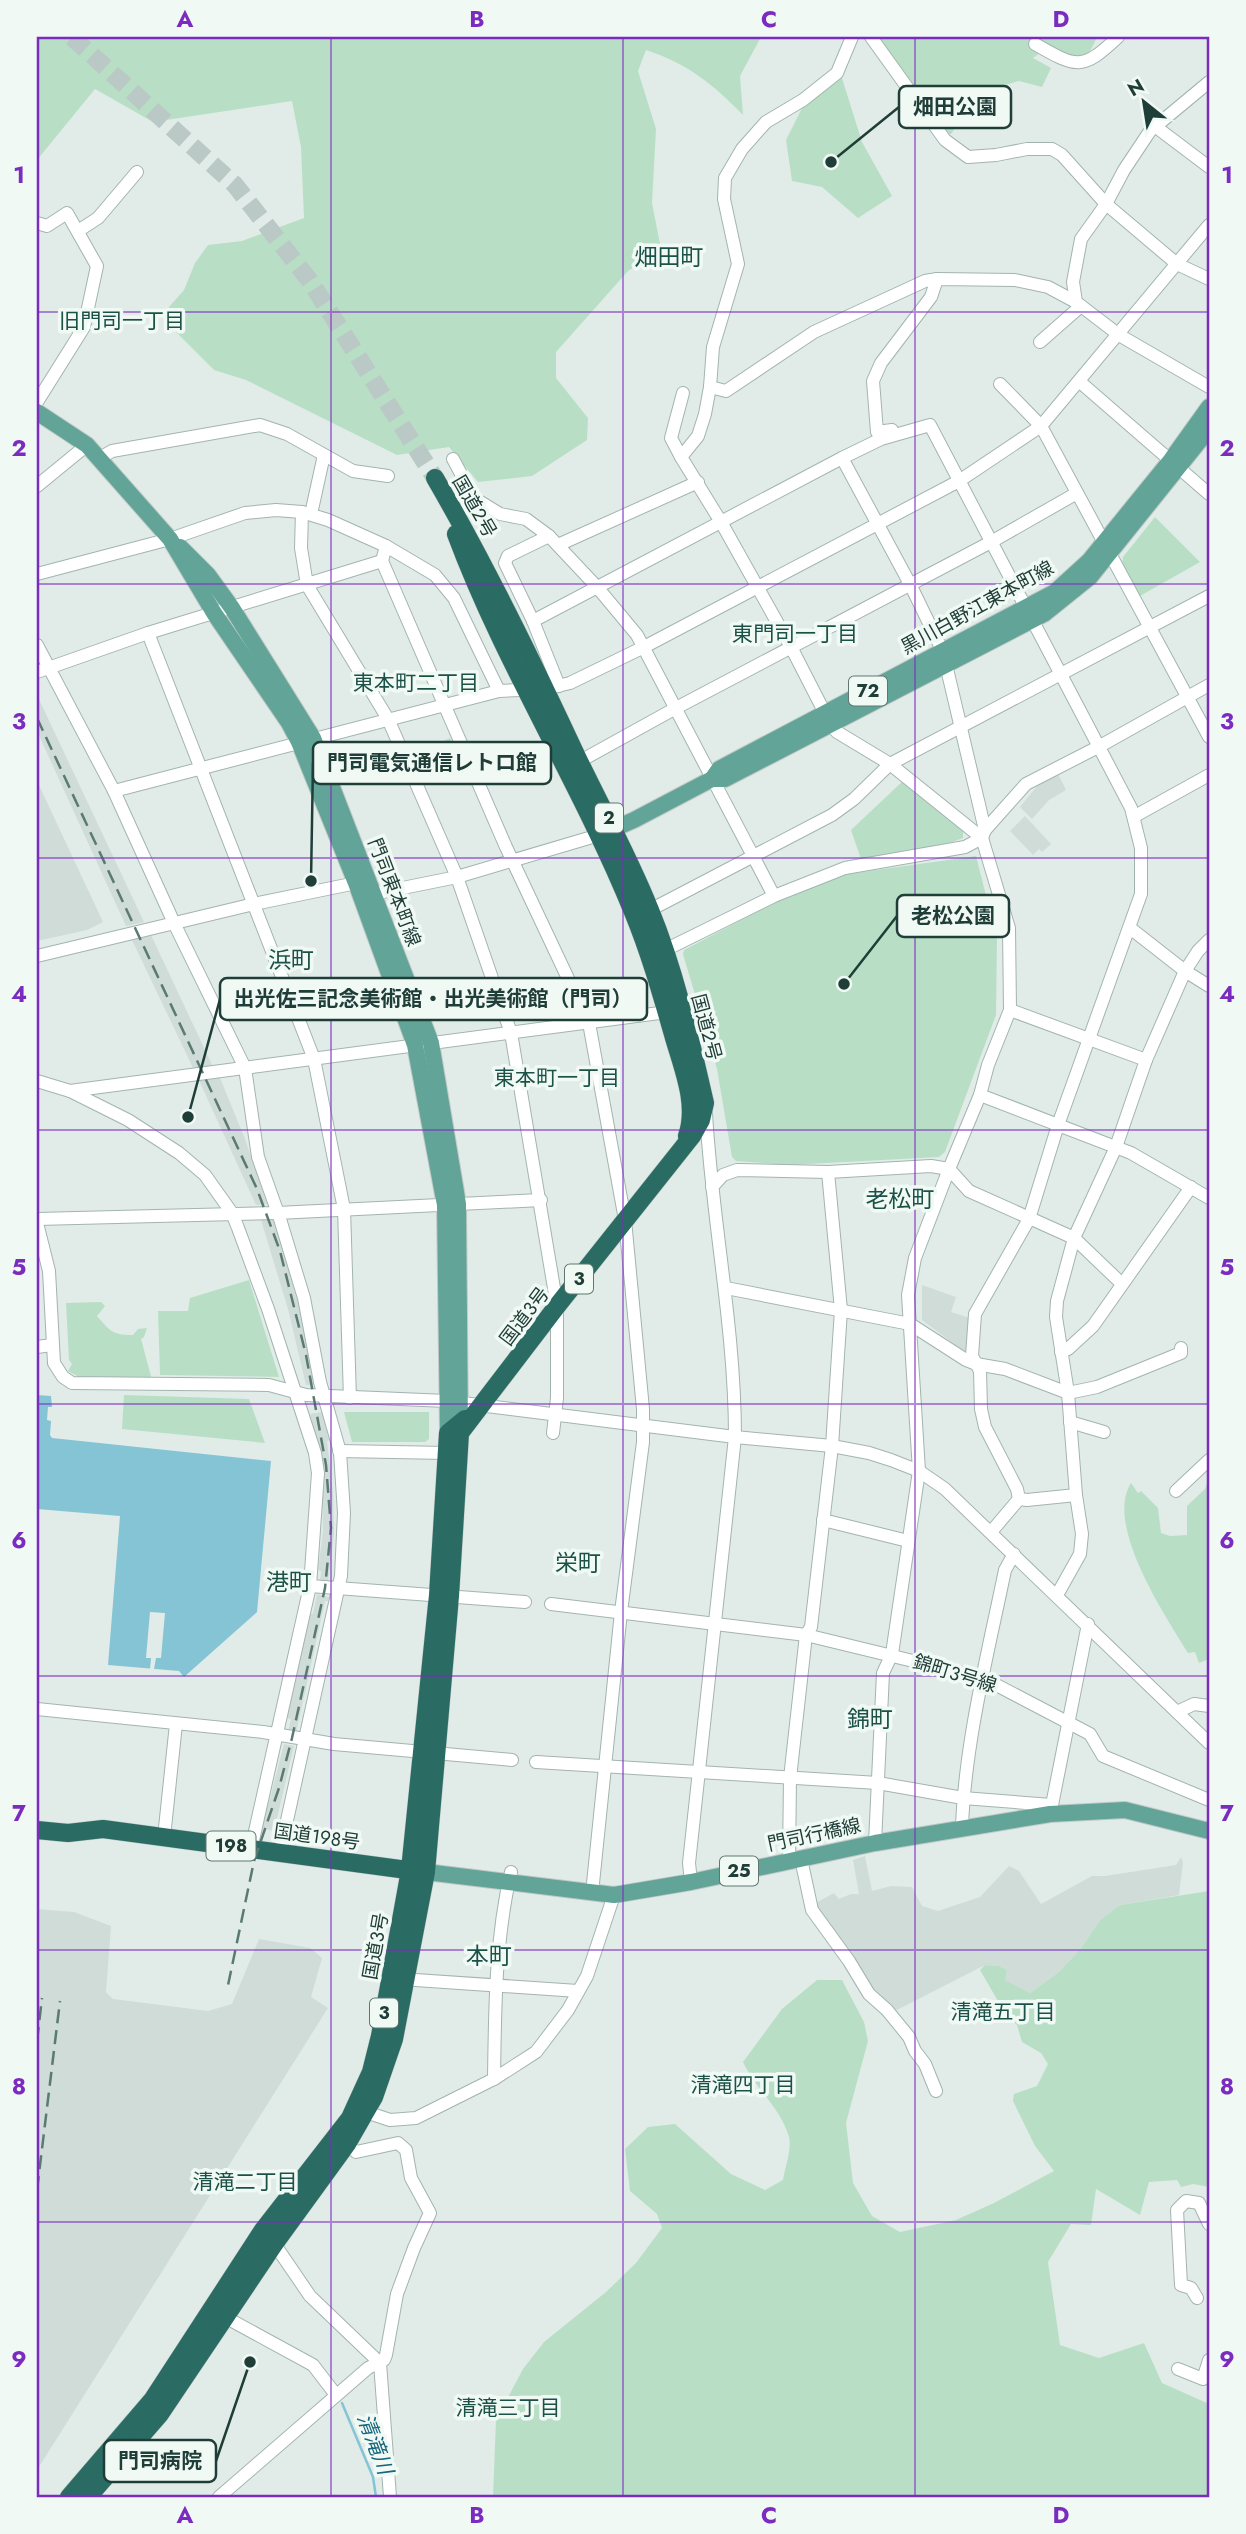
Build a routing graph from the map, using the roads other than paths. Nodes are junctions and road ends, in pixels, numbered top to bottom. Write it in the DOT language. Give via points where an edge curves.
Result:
graph roads {
  1 [pos="852,37"];
  2 [pos="871,37"];
  3 [pos="1118,37"];
  4 [pos="1035,44"];
  5 [pos="1209,84"];
  6 [pos="1156,127"];
  7 [pos="1209,167"];
  8 [pos="137,173"];
  9 [pos="1106,204"];
  10 [pos="37,223"];
  11 [pos="1209,225"];
  12 [pos="79,231"];
  13 [pos="1177,264"];
  14 [pos="937,279"];
  15 [pos="1209,279"];
  16 [pos="1078,304"];
  17 [pos="1119,335"];
  18 [pos="1040,342"];
  19 [pos="1080,382"];
  20 [pos="1000,384"];
  21 [pos="710,387"];
  22 [pos="1209,387"];
  23 [pos="683,393"];
  24 [pos="37,402"];
  25 [pos="1209,407"];
  26 [pos="37,412"];
  27 [pos="1041,426"];
  28 [pos="1209,429"];
  29 [pos="909,432"];
  30 [pos="87,445"];
  31 [pos="324,455"];
  32 [pos="681,457"];
  33 [pos="100,458"];
  34 [pos="842,458"];
  35 [pos="453,459"];
  36 [pos="1175,465"];
  37 [pos="388,476"];
  38 [pos="959,481"];
  39 [pos="698,482"];
  40 [pos="38,484"];
  41 [pos="1077,493"];
  42 [pos="1209,494"];
  43 [pos="306,513"];
  44 [pos="721,522"];
  45 [pos="877,525"];
  46 [pos="170,539"];
  47 [pos="554,541"];
  48 [pos="991,542"];
  49 [pos="386,546"];
  50 [pos="1107,547"];
  51 [pos="382,561"];
  52 [pos="37,574"];
  53 [pos="910,584"];
  54 [pos="307,585"];
  55 [pos="597,587"];
  56 [pos="758,587"];
  57 [pos="1209,596"];
  58 [pos="232,608"];
  59 [pos="214,613"];
  60 [pos="1030,614"];
  61 [pos="533,621"];
  62 [pos="1150,627"];
  63 [pos="148,633"];
  64 [pos="37,645"];
  65 [pos="644,647"];
  66 [pos="791,647"];
  67 [pos="945,659"];
  68 [pos="43,670"];
  69 [pos="1061,673"];
  70 [pos="1209,685"];
  71 [pos="544,688"];
  72 [pos="499,691"];
  73 [pos="1187,696"];
  74 [pos="443,706"];
  75 [pos="676,708"];
  76 [pos="388,719"];
  77 [pos="828,719"];
  78 [pos="962,725"];
  79 [pos="1209,737"];
  80 [pos="306,740"];
  81 [pos="1100,746"];
  82 [pos="890,764"];
  83 [pos="573,765"];
  84 [pos="202,767"];
  85 [pos="1209,775"];
  86 [pos="712,779"];
  87 [pos="114,791"];
  88 [pos="1135,816"];
  89 [pos="607,832"];
  90 [pos="983,834"];
  91 [pos="754,858"];
  92 [pos="512,861"];
  93 [pos="457,877"];
  94 [pos="356,883"];
  95 [pos="373,894"];
  96 [pos="774,896"];
  97 [pos="254,904"];
  98 [pos="650,911"];
  99 [pos="174,923"];
  100 [pos="1129,928"];
  101 [pos="1209,940"];
  102 [pos="646,945"];
  103 [pos="665,950"];
  104 [pos="37,956"];
  105 [pos="652,964"];
  106 [pos="1185,971"];
  107 [pos="1209,986"];
  108 [pos="1010,1010"];
  109 [pos="667,1012"];
  110 [pos="589,1023"];
  111 [pos="511,1033"];
  112 [pos="1089,1041"];
  113 [pos="423,1044"];
  114 [pos="314,1059"];
  115 [pos="1146,1060"];
  116 [pos="245,1068"];
  117 [pos="37,1081"];
  118 [pos="70,1091"];
  119 [pos="980,1095"];
  120 [pos="698,1105"];
  121 [pos="1058,1125"];
  122 [pos="698,1128"];
  123 [pos="1116,1147"];
  124 [pos="677,1154"];
  125 [pos="709,1162"];
  126 [pos="948,1169"];
  127 [pos="828,1172"];
  128 [pos="712,1187"];
  129 [pos="1191,1187"];
  130 [pos="1209,1198"];
  131 [pos="541,1200"];
  132 [pos="451,1204"];
  133 [pos="344,1209"];
  134 [pos="232,1213"];
  135 [pos="277,1213"];
  136 [pos="1029,1219"];
  137 [pos="625,1220"];
  138 [pos="37,1221"];
  139 [pos="1074,1238"];
  140 [pos="1121,1283"];
  141 [pos="726,1288"];
  142 [pos="557,1306"];
  143 [pos="841,1310"];
  144 [pos="910,1324"];
  145 [pos="52,1345"];
  146 [pos="37,1347"];
  147 [pos="1181,1348"];
  148 [pos="1062,1352"];
  149 [pos="976,1364"];
  150 [pos="295,1391"];
  151 [pos="1068,1394"];
  152 [pos="324,1396"];
  153 [pos="350,1398"];
  154 [pos="454,1402"];
  155 [pos="483,1405"];
  156 [pos="555,1415"];
  157 [pos="1070,1422"];
  158 [pos="643,1425"];
  159 [pos="456,1430"];
  160 [pos="1104,1432"];
  161 [pos="553,1433"];
  162 [pos="735,1437"];
  163 [pos="832,1446"];
  164 [pos="339,1451"];
  165 [pos="447,1453"];
  166 [pos="1209,1460"];
  167 [pos="919,1471"];
  168 [pos="1176,1491"];
  169 [pos="1076,1495"];
  170 [pos="1020,1499"];
  171 [pos="823,1520"];
  172 [pos="991,1532"];
  173 [pos="908,1541"];
  174 [pos="1014,1554"];
  175 [pos="310,1586"];
  176 [pos="337,1588"];
  177 [pos="1057,1595"];
  178 [pos="444,1596"];
  179 [pos="525,1602"];
  180 [pos="551,1604"];
  181 [pos="621,1612"];
  182 [pos="713,1623"];
  183 [pos="1088,1625"];
  184 [pos="806,1635"];
  185 [pos="892,1654"];
  186 [pos="983,1678"];
  187 [pos="1209,1706"];
  188 [pos="37,1709"];
  189 [pos="1177,1712"];
  190 [pos="1069,1721"];
  191 [pos="176,1724"];
  192 [pos="276,1734"];
  193 [pos="304,1741"];
  194 [pos="1209,1743"];
  195 [pos="429,1754"];
  196 [pos="512,1760"];
  197 [pos="536,1762"];
  198 [pos="605,1766"];
  199 [pos="699,1772"];
  200 [pos="790,1778"];
  201 [pos="878,1783"];
  202 [pos="963,1798"];
  203 [pos="1209,1800"];
  204 [pos="1051,1809"];
  205 [pos="961,1827"];
  206 [pos="37,1830"];
  207 [pos="1209,1831"];
  208 [pos="164,1837"];
  209 [pos="875,1843"];
  210 [pos="251,1849"];
  211 [pos="280,1852"];
  212 [pos="795,1860"];
  213 [pos="418,1871"];
  214 [pos="510,1878"];
  215 [pos="691,1882"];
  216 [pos="593,1893"];
  217 [pos="614,1895"];
  218 [pos="398,1979"];
  219 [pos="495,1985"];
  220 [pos="578,1991"];
  221 [pos="494,2078"];
  222 [pos="936,2091"];
  223 [pos="366,2112"];
  224 [pos="347,2144"];
  225 [pos="1209,2224"];
  226 [pos="263,2230"];
  227 [pos="275,2243"];
  228 [pos="1197,2298"];
  229 [pos="225,2317"];
  230 [pos="1209,2360"];
  231 [pos="380,2363"];
  232 [pos="1178,2369"];
  233 [pos="336,2395"];
  234 [pos="69,2497"];
  235 [pos="88,2497"];
  236 [pos="219,2497"];
  237 [pos="390,2497"];
  1 -- 21 [label="street" via="837,73 766,122 725,178 724,200 738,264 713,347"];
  2 -- 9 [label="street" via="945,140 968,157 1052,149"];
  3 -- 4 [label="street" via="1094,59 1067,63"];
  5 -- 6 [label="street"];
  6 -- 7 [label="street"];
  6 -- 9 [label="street"];
  8 -- 12 [label="street" via="98,218"];
  9 -- 13 [label="street"];
  9 -- 16 [label="street" via="1081,239 1073,282"];
  10 -- 12 [label="street" via="47,226 67,213"];
  11 -- 13 [label="street"];
  12 -- 24 [label="street" via="97,266 84,327"];
  13 -- 15 [label="street"];
  13 -- 17 [label="street"];
  14 -- 16 [label="street" via="1015,280 1048,287"];
  14 -- 21 [label="street" via="814,332 726,391"];
  14 -- 29 [label="street" via="931,297 881,363 873,381 877,432"];
  16 -- 17 [label="street"];
  16 -- 18 [label="street"];
  17 -- 19 [label="street"];
  17 -- 22 [label="street"];
  19 -- 27 [label="street"];
  19 -- 36 [label="street"];
  20 -- 27 [label="street"];
  21 -- 32 [label="street" via="698,436"];
  23 -- 32 [label="street" via="671,438"];
  25 -- 36 [label="main road, 黒川白野江東本町線 / 72"];
  26 -- 30 [label="main road, 門司東本町線"];
  27 -- 38 [label="street"];
  27 -- 41 [label="street"];
  28 -- 36 [label="main road, 黒川白野江東本町線 / 72"];
  29 -- 34 [label="street" via="881,439"];
  29 -- 38 [label="street" via="930,425"];
  30 -- 33 [label="main road, 門司東本町線"];
  30 -- 40 [label="street"];
  31 -- 33 [label="street" via="288,434 260,425 112,451"];
  31 -- 37 [label="street" via="353,471"];
  31 -- 43 [label="street"];
  32 -- 39 [label="street"];
  33 -- 46 [label="main road, 門司東本町線"];
  34 -- 44 [label="street"];
  34 -- 45 [label="street"];
  35 -- 47 [label="street" via="474,498 500,514 526,519"];
  36 -- 42 [label="street"];
  36 -- 50 [label="main road, 黒川白野江東本町線 / 72"];
  38 -- 45 [label="street"];
  38 -- 48 [label="street"];
  39 -- 44 [label="street"];
  39 -- 47 [label="street"];
  41 -- 48 [label="street"];
  41 -- 50 [label="street"];
  43 -- 46 [label="street" via="245,513"];
  43 -- 49 [label="street"];
  43 -- 54 [label="street" via="301,548"];
  44 -- 55 [label="street"];
  44 -- 56 [label="street"];
  45 -- 53 [label="street"];
  45 -- 56 [label="street"];
  46 -- 52 [label="street"];
  46 -- 58 [label="main road, 門司東本町線" via="194,558"];
  46 -- 59 [label="main road, 門司東本町線"];
  47 -- 55 [label="street"];
  47 -- 61 [label="street" via="508,556 505,563"];
  48 -- 53 [label="street"];
  48 -- 60 [label="street"];
  49 -- 51 [label="street"];
  49 -- 72 [label="street" via="435,575 454,598"];
  50 -- 60 [label="main road, 黒川白野江東本町線 / 72" via="1076,591"];
  50 -- 62 [label="street"];
  51 -- 54 [label="street"];
  51 -- 74 [label="street"];
  53 -- 66 [label="street"];
  53 -- 67 [label="street"];
  54 -- 58 [label="street"];
  54 -- 76 [label="street"];
  55 -- 61 [label="street"];
  55 -- 65 [label="street"];
  56 -- 65 [label="street"];
  56 -- 66 [label="street"];
  57 -- 62 [label="street"];
  58 -- 59 [label="street"];
  58 -- 80 [label="main road, 門司東本町線"];
  59 -- 63 [label="street"];
  59 -- 80 [label="main road, 門司東本町線" via="289,723"];
  60 -- 67 [label="main road, 黒川白野江東本町線 / 72"];
  60 -- 69 [label="street"];
  61 -- 71 [label="street"];
  62 -- 69 [label="street"];
  62 -- 73 [label="street"];
  63 -- 68 [label="street"];
  63 -- 84 [label="street"];
  64 -- 68 [label="street"];
  65 -- 71 [label="street" via="594,673"];
  65 -- 75 [label="street"];
  66 -- 75 [label="street"];
  66 -- 77 [label="street"];
  67 -- 77 [label="main road, 黒川白野江東本町線 / 72"];
  67 -- 78 [label="street"];
  68 -- 87 [label="street"];
  69 -- 78 [label="street"];
  69 -- 81 [label="street"];
  70 -- 73 [label="street"];
  71 -- 71 [label="highway, 国道2号 / 2" via="459,542 435,478 495,587"];
  71 -- 72 [label="street"];
  71 -- 83 [label="highway, 国道2号 / 2"];
  72 -- 74 [label="street"];
  73 -- 79 [label="street"];
  73 -- 81 [label="street"];
  74 -- 76 [label="street"];
  74 -- 92 [label="street"];
  75 -- 83 [label="street"];
  75 -- 86 [label="street"];
  76 -- 80 [label="street"];
  76 -- 93 [label="street"];
  77 -- 82 [label="street" via="836,732"];
  77 -- 86 [label="main road, 黒川白野江東本町線 / 72" via="725,779"];
  78 -- 82 [label="street"];
  78 -- 90 [label="street"];
  80 -- 84 [label="street"];
  80 -- 94 [label="main road, 門司東本町線"];
  80 -- 95 [label="main road, 門司東本町線"];
  81 -- 88 [label="street"];
  81 -- 90 [label="street" via="1026,784"];
  82 -- 90 [label="street"];
  82 -- 91 [label="street" via="832,816"];
  83 -- 89 [label="highway, 国道2号 / 2"];
  84 -- 87 [label="street"];
  84 -- 97 [label="street"];
  85 -- 88 [label="street"];
  86 -- 89 [label="main road, 黒川白野江東本町線 / 72"];
  86 -- 91 [label="street"];
  87 -- 99 [label="street"];
  88 -- 100 [label="street" via="1141,848 1141,894"];
  89 -- 92 [label="street"];
  89 -- 98 [label="highway, 国道2号 / 2"];
  89 -- 102 [label="highway, 国道2号 / 2"];
  90 -- 96 [label="street" via="965,847 845,867"];
  90 -- 108 [label="street" via="1009,928"];
  91 -- 96 [label="street"];
  91 -- 98 [label="street"];
  92 -- 93 [label="street"];
  92 -- 110 [label="street"];
  93 -- 95 [label="street"];
  93 -- 111 [label="street"];
  94 -- 95 [label="street"];
  94 -- 97 [label="street"];
  94 -- 113 [label="main road, 門司東本町線"];
  95 -- 113 [label="main road, 門司東本町線"];
  96 -- 103 [label="street"];
  97 -- 99 [label="street"];
  97 -- 114 [label="street"];
  98 -- 103 [label="highway, 国道2号 / 2"];
  99 -- 104 [label="street"];
  99 -- 116 [label="street"];
  100 -- 106 [label="street"];
  100 -- 112 [label="street"];
  101 -- 106 [label="street"];
  102 -- 103 [label="street"];
  102 -- 105 [label="highway, 国道2号 / 2"];
  103 -- 105 [label="street"];
  103 -- 120 [label="highway, 国道2号 / 2"];
  105 -- 109 [label="highway, 国道2号 / 2"];
  106 -- 107 [label="street"];
  106 -- 115 [label="street"];
  108 -- 112 [label="street"];
  108 -- 119 [label="street"];
  109 -- 110 [label="street"];
  109 -- 120 [label="highway, 国道2号 / 2"];
  110 -- 111 [label="street"];
  110 -- 137 [label="street"];
  111 -- 113 [label="street"];
  111 -- 131 [label="street"];
  112 -- 115 [label="street"];
  112 -- 121 [label="street"];
  113 -- 114 [label="street"];
  113 -- 132 [label="main road, 門司東本町線"];
  114 -- 116 [label="street"];
  114 -- 133 [label="street"];
  115 -- 123 [label="street"];
  116 -- 118 [label="street"];
  116 -- 135 [label="street" via="258,1157"];
  117 -- 118 [label="street"];
  118 -- 134 [label="street" via="179,1153 205,1175"];
  119 -- 121 [label="street"];
  119 -- 126 [label="street"];
  120 -- 122 [label="highway, 国道3号 / 3"];
  120 -- 124 [label="highway, 国道3号 / 3"];
  120 -- 125 [label="street"];
  121 -- 123 [label="street"];
  121 -- 136 [label="street"];
  122 -- 124 [label="highway, 国道3号 / 3"];
  122 -- 125 [label="street"];
  123 -- 129 [label="street"];
  123 -- 139 [label="street"];
  124 -- 137 [label="highway, 国道3号 / 3"];
  125 -- 128 [label="street"];
  126 -- 127 [label="street"];
  126 -- 136 [label="street" via="970,1191"];
  126 -- 144 [label="street" via="915,1258 908,1295"];
  127 -- 128 [label="street" via="737,1170 723,1175"];
  127 -- 143 [label="street"];
  128 -- 141 [label="street"];
  129 -- 130 [label="street"];
  129 -- 140 [label="street"];
  131 -- 132 [label="street"];
  131 -- 142 [label="street"];
  132 -- 133 [label="street"];
  132 -- 154 [label="main road, 門司東本町線"];
  133 -- 135 [label="street"];
  133 -- 153 [label="street"];
  134 -- 135 [label="street"];
  134 -- 138 [label="street"];
  134 -- 150 [label="street"];
  135 -- 152 [label="street" via="303,1298"];
  136 -- 139 [label="street"];
  136 -- 149 [label="street" via="975,1314 972,1356"];
  137 -- 142 [label="highway, 国道3号 / 3"];
  137 -- 158 [label="street"];
  138 -- 145 [label="street" via="49,1271"];
  139 -- 140 [label="street"];
  139 -- 148 [label="street" via="1057,1301"];
  140 -- 148 [label="street" via="1093,1326"];
  141 -- 143 [label="street"];
  141 -- 162 [label="street"];
  142 -- 155 [label="highway, 国道3号 / 3"];
  142 -- 156 [label="street"];
  143 -- 144 [label="street"];
  143 -- 163 [label="street"];
  144 -- 149 [label="street"];
  144 -- 167 [label="street"];
  145 -- 146 [label="street"];
  145 -- 150 [label="street" via="54,1363 72,1382 269,1385"];
  147 -- 151 [label="street" via="1181,1353 1133,1373"];
  148 -- 151 [label="street"];
  149 -- 151 [label="street" via="1005,1369"];
  149 -- 170 [label="street" via="985,1427"];
  150 -- 152 [label="street"];
  150 -- 175 [label="street" via="318,1473"];
  151 -- 157 [label="street"];
  152 -- 153 [label="street"];
  152 -- 164 [label="street"];
  153 -- 154 [label="street"];
  154 -- 155 [label="street"];
  154 -- 159 [label="main road, 門司東本町線"];
  155 -- 156 [label="street"];
  155 -- 159 [label="highway, 国道3号 / 3"];
  156 -- 158 [label="street"];
  156 -- 161 [label="street"];
  157 -- 160 [label="street"];
  157 -- 169 [label="street"];
  158 -- 162 [label="street"];
  158 -- 181 [label="street"];
  159 -- 165 [label="highway, 国道3号 / 3"];
  159 -- 178 [label="highway, 国道3号 / 3"];
  162 -- 163 [label="street"];
  162 -- 182 [label="street"];
  163 -- 167 [label="street"];
  163 -- 171 [label="street"];
  164 -- 165 [label="street"];
  164 -- 176 [label="street" via="344,1513"];
  165 -- 178 [label="highway, 国道3号 / 3"];
  166 -- 168 [label="street"];
  167 -- 172 [label="street"];
  167 -- 173 [label="street"];
  169 -- 170 [label="street"];
  169 -- 177 [label="street" via="1080,1554"];
  170 -- 172 [label="street"];
  171 -- 173 [label="street"];
  171 -- 184 [label="street" via="811,1627"];
  172 -- 174 [label="street"];
  173 -- 185 [label="street"];
  174 -- 177 [label="street"];
  174 -- 186 [label="street" via="1005,1570"];
  175 -- 176 [label="street"];
  175 -- 192 [label="street"];
  176 -- 178 [label="street"];
  176 -- 193 [label="street"];
  177 -- 183 [label="street"];
  178 -- 179 [label="street"];
  178 -- 195 [label="highway, 国道3号 / 3"];
  180 -- 181 [label="street, 錦町3号線"];
  181 -- 182 [label="street, 錦町3号線"];
  181 -- 198 [label="street"];
  182 -- 184 [label="street, 錦町3号線"];
  182 -- 199 [label="street"];
  183 -- 189 [label="street"];
  183 -- 190 [label="street"];
  184 -- 185 [label="street, 錦町3号線"];
  184 -- 200 [label="street"];
  185 -- 186 [label="street, 錦町3号線"];
  185 -- 201 [label="street" via="883,1673"];
  186 -- 190 [label="street, 錦町3号線"];
  186 -- 202 [label="street"];
  187 -- 189 [label="street" via="1194,1704"];
  188 -- 191 [label="street"];
  189 -- 194 [label="street"];
  190 -- 203 [label="street, 錦町3号線" via="1090,1734 1103,1756"];
  190 -- 204 [label="street"];
  191 -- 192 [label="street"];
  191 -- 208 [label="street"];
  192 -- 193 [label="street"];
  192 -- 210 [label="street"];
  193 -- 195 [label="street"];
  193 -- 211 [label="street"];
  195 -- 196 [label="street"];
  195 -- 213 [label="highway, 国道3号 / 3"];
  197 -- 198 [label="street"];
  198 -- 199 [label="street"];
  198 -- 216 [label="street"];
  199 -- 200 [label="street"];
  199 -- 215 [label="street"];
  200 -- 201 [label="street"];
  200 -- 212 [label="street"];
  201 -- 202 [label="street"];
  201 -- 209 [label="street"];
  202 -- 204 [label="street"];
  202 -- 205 [label="street"];
  204 -- 205 [label="main road, 門司行橋線 / 25"];
  204 -- 207 [label="main road, 門司行橋線 / 25" via="1125,1810"];
  205 -- 209 [label="main road, 門司行橋線 / 25"];
  206 -- 208 [label="highway, 国道198号 / 198" via="103,1829"];
  208 -- 210 [label="highway, 国道198号 / 198"];
  209 -- 212 [label="main road, 門司行橋線 / 25"];
  210 -- 211 [label="highway, 国道198号 / 198"];
  211 -- 213 [label="highway, 国道198号 / 198"];
  212 -- 215 [label="main road, 門司行橋線 / 25"];
  212 -- 222 [label="street" via="812,1910 869,1994 909,2037"];
  213 -- 214 [label="main road, 門司行橋線 / 25"];
  213 -- 218 [label="highway, 国道3号 / 3"];
  214 -- 216 [label="main road, 門司行橋線 / 25"];
  214 -- 219 [label="street"];
  215 -- 217 [label="main road, 門司行橋線 / 25"];
  216 -- 217 [label="main road, 門司行橋線 / 25"];
  217 -- 220 [label="street"];
  218 -- 219 [label="street"];
  218 -- 223 [label="highway, 国道3号 / 3" via="394,2039"];
  218 -- 226 [label="highway, 国道3号 / 3" via="355,2108"];
  219 -- 220 [label="street"];
  219 -- 221 [label="street"];
  220 -- 221 [label="street" via="541,2047"];
  221 -- 223 [label="street" via="416,2118 390,2120"];
  223 -- 224 [label="highway, 国道3号 / 3"];
  224 -- 227 [label="highway, 国道3号 / 3"];
  224 -- 231 [label="street" via="356,2152 402,2145 411,2178 430,2213 397,2294 386,2355"];
  225 -- 228 [label="street" via="1199,2203 1186,2202 1177,2210 1181,2284 1191,2288"];
  226 -- 227 [label="street"];
  226 -- 234 [label="highway, 国道3号 / 3" via="153,2399"];
  227 -- 229 [label="highway, 国道3号 / 3"];
  227 -- 231 [label="street" via="310,2296"];
  229 -- 233 [label="street" via="313,2365"];
  229 -- 235 [label="highway, 国道3号 / 3" via="160,2414"];
  230 -- 232 [label="street" via="1203,2379"];
  231 -- 233 [label="street"];
  231 -- 237 [label="street"];
  233 -- 236 [label="street"];
}
